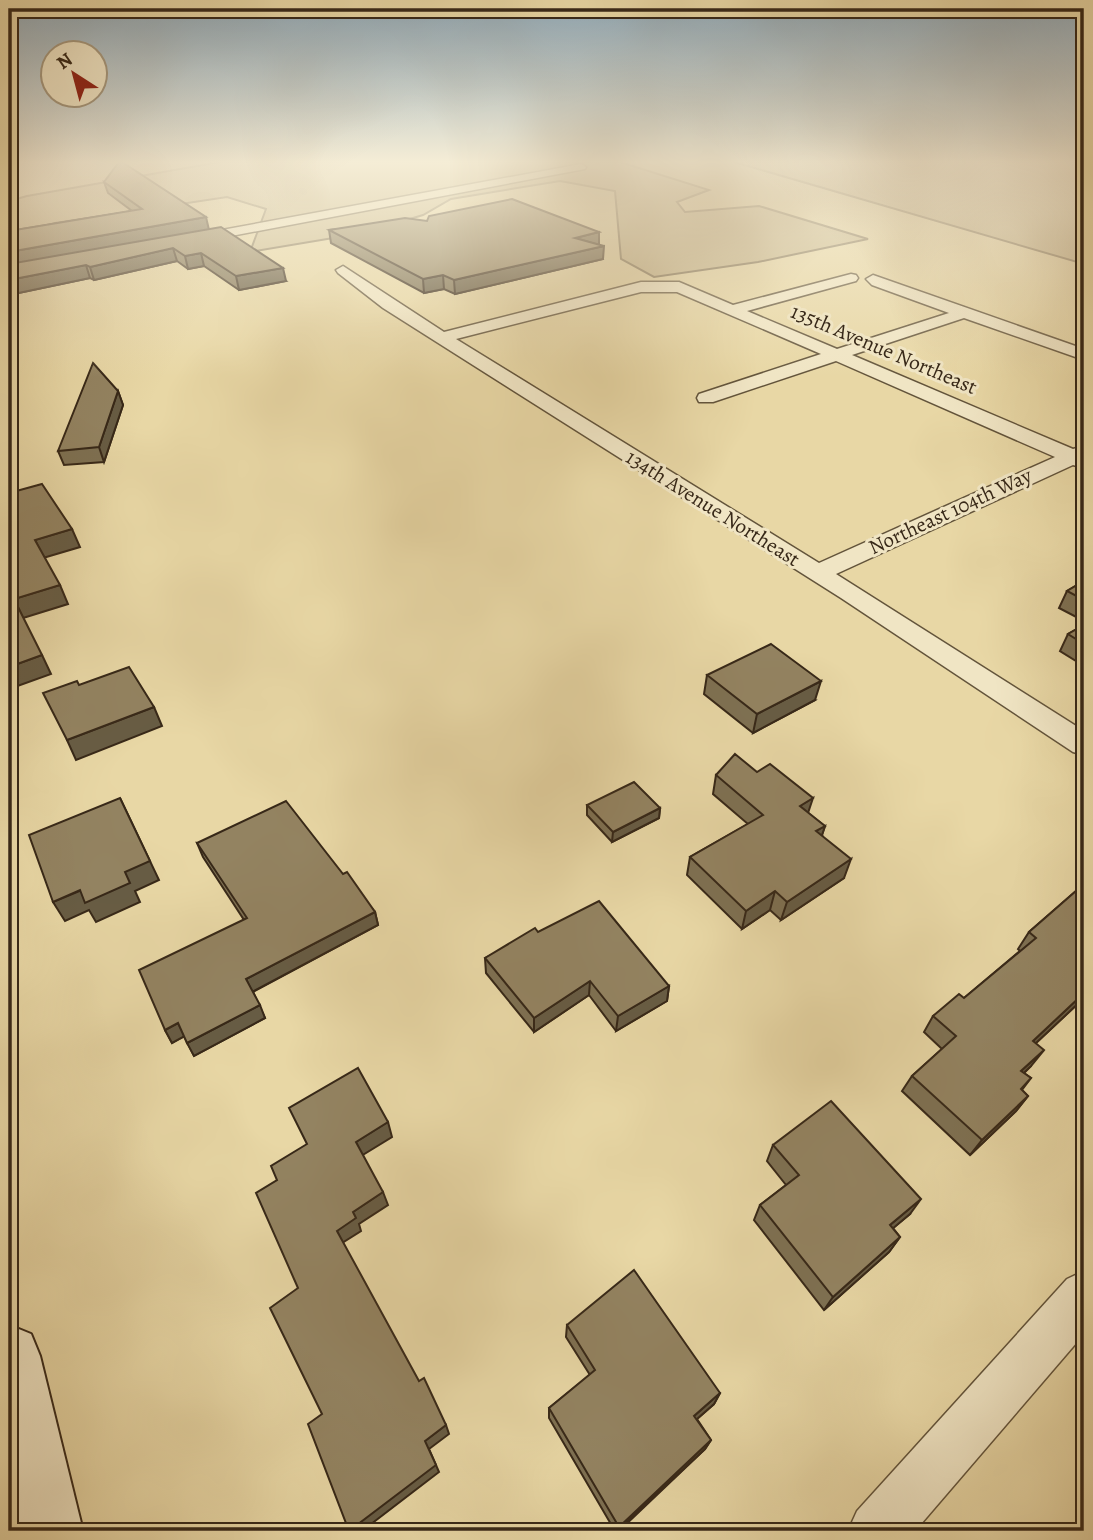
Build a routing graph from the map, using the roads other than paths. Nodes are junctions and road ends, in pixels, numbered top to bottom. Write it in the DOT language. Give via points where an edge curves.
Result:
graph roads {
  1 [pos="219,234"];
  2 [pos="170,243"];
  3 [pos="342,270"];
  4 [pos="851,278"];
  5 [pos="873,279"];
  6 [pos="735,309"];
  7 [pos="964,313"];
  8 [pos="441,338"];
  9 [pos="840,354"];
  10 [pos="1084,355"];
  11 [pos="706,398"];
  12 [pos="1080,457"];
  13 [pos="817,573"];
  14 [pos="1084,745"];
  15 [pos="1084,1296"];
  16 [pos="9,1356"];
  17 [pos="48,1531"];
  18 [pos="877,1531"];
  1 -- 2 [label="street"];
  3 -- 8 [label="street, 134th Avenue Northeast"];
  4 -- 6 [label="street"];
  5 -- 7 [label="street"];
  6 -- 8 [label="street, 135th Avenue Northeast" via="691,290 640,287"];
  6 -- 9 [label="street, 135th Avenue Northeast"];
  7 -- 9 [label="street"];
  7 -- 10 [label="street"];
  8 -- 13 [label="street, 134th Avenue Northeast"];
  9 -- 11 [label="street"];
  9 -- 12 [label="street, 135th Avenue Northeast"];
  12 -- 13 [label="street, Northeast 104th Way"];
  13 -- 14 [label="street, 134th Avenue Northeast"];
  15 -- 18 [label="street"];
  16 -- 17 [label="street"];
}
